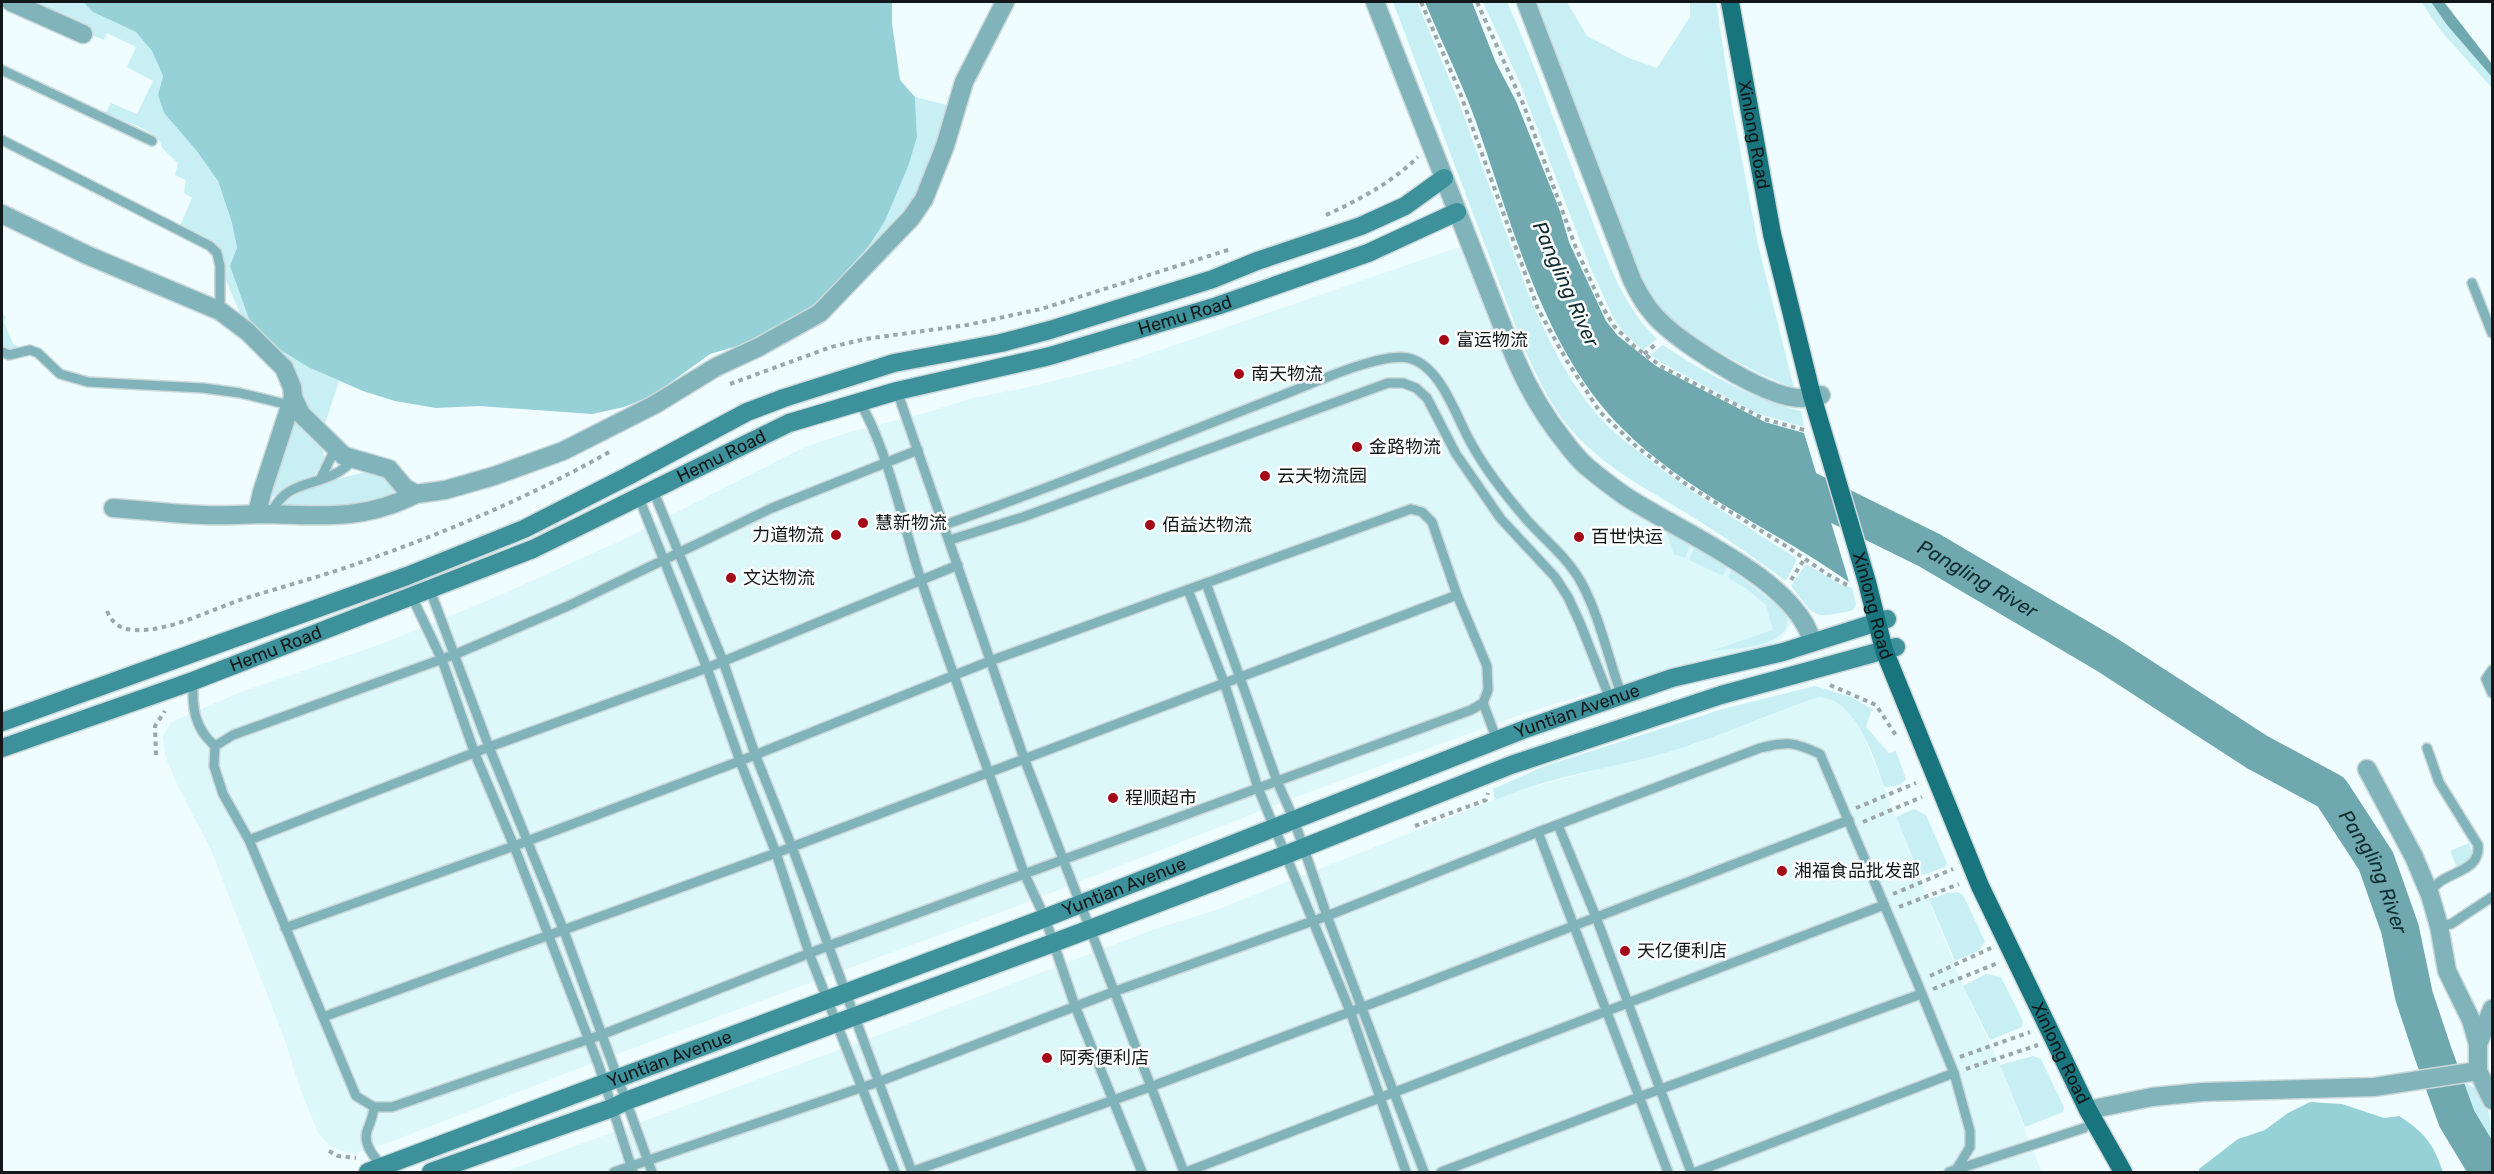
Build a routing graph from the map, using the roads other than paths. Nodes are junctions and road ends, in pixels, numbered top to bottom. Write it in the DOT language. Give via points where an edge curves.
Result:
graph roads {
  1 [pos="10,2"];
  2 [pos="1005,2"];
  3 [pos="1375,2"];
  4 [pos="1526,2"];
  5 [pos="1730,2"];
  6 [pos="1739,2"];
  7 [pos="83,34"];
  8 [pos="2,70"];
  9 [pos="2,140"];
  10 [pos="152,141"];
  11 [pos="1444,178"];
  12 [pos="1457,212"];
  13 [pos="2,214"];
  14 [pos="2472,283"];
  15 [pos="220,311"];
  16 [pos="2493,333"];
  17 [pos="2,352"];
  18 [pos="897,391"];
  19 [pos="291,401"];
  20 [pos="859,402"];
  21 [pos="1819,402"];
  22 [pos="335,449"];
  23 [pos="918,450"];
  24 [pos="353,460"];
  25 [pos="884,463"];
  26 [pos="320,480"];
  27 [pos="416,494"];
  28 [pos="646,494"];
  29 [pos="113,508"];
  30 [pos="264,514"];
  31 [pos="944,525"];
  32 [pos="950,540"];
  33 [pos="679,552"];
  34 [pos="664,558"];
  35 [pos="958,565"];
  36 [pos="920,578"];
  37 [pos="1206,583"];
  38 [pos="430,590"];
  39 [pos="1188,590"];
  40 [pos="1457,595"];
  41 [pos="412,597"];
  42 [pos="1882,620"];
  43 [pos="1812,642"];
  44 [pos="1890,649"];
  45 [pos="456,654"];
  46 [pos="442,660"];
  47 [pos="723,661"];
  48 [pos="990,661"];
  49 [pos="707,668"];
  50 [pos="2493,670"];
  51 [pos="955,675"];
  52 [pos="1241,676"];
  53 [pos="193,681"];
  54 [pos="1224,682"];
  55 [pos="2493,693"];
  56 [pos="1617,697"];
  57 [pos="1483,703"];
  58 [pos="2,722"];
  59 [pos="1497,740"];
  60 [pos="215,746"];
  61 [pos="489,747"];
  62 [pos="2,748"];
  63 [pos="2427,748"];
  64 [pos="475,753"];
  65 [pos="755,754"];
  66 [pos="1024,758"];
  67 [pos="740,761"];
  68 [pos="2367,769"];
  69 [pos="988,771"];
  70 [pos="1277,781"];
  71 [pos="1258,788"];
  72 [pos="1294,820"];
  73 [pos="1849,820"];
  74 [pos="1558,825"];
  75 [pos="1274,828"];
  76 [pos="1538,832"];
  77 [pos="249,840"];
  78 [pos="527,840"];
  79 [pos="514,846"];
  80 [pos="792,847"];
  81 [pos="1304,847"];
  82 [pos="776,853"];
  83 [pos="1285,855"];
  84 [pos="1063,861"];
  85 [pos="1023,873"];
  86 [pos="2430,895"];
  87 [pos="2489,899"];
  88 [pos="1080,903"];
  89 [pos="1884,905"];
  90 [pos="2493,909"];
  91 [pos="1327,916"];
  92 [pos="1596,917"];
  93 [pos="1045,918"];
  94 [pos="1311,920"];
  95 [pos="1575,925"];
  96 [pos="2439,926"];
  97 [pos="285,928"];
  98 [pos="1090,928"];
  99 [pos="564,931"];
  100 [pos="549,937"];
  101 [pos="1053,943"];
  102 [pos="828,946"];
  103 [pos="809,953"];
  104 [pos="844,992"];
  105 [pos="1113,992"];
  106 [pos="1921,994"];
  107 [pos="826,999"];
  108 [pos="1627,1005"];
  109 [pos="1075,1006"];
  110 [pos="1363,1007"];
  111 [pos="2493,1009"];
  112 [pos="1350,1011"];
  113 [pos="1606,1012"];
  114 [pos="854,1016"];
  115 [pos="323,1017"];
  116 [pos="835,1023"];
  117 [pos="601,1035"];
  118 [pos="588,1039"];
  119 [pos="2478,1044"];
  120 [pos="2472,1072"];
  121 [pos="1954,1073"];
  122 [pos="612,1081"];
  123 [pos="878,1082"];
  124 [pos="860,1087"];
  125 [pos="1150,1087"];
  126 [pos="1659,1090"];
  127 [pos="1394,1093"];
  128 [pos="1639,1096"];
  129 [pos="1113,1098"];
  130 [pos="1381,1099"];
  131 [pos="2493,1100"];
  132 [pos="619,1104"];
  133 [pos="374,1107"];
  134 [pos="2093,1110"];
  135 [pos="2084,1128"];
  136 [pos="647,1160"];
  137 [pos="375,1170"];
  138 [pos="632,1170"];
  139 [pos="1952,1171"];
  140 [pos="912,1172"];
  141 [pos="431,1173"];
  142 [pos="614,1173"];
  143 [pos="652,1173"];
  144 [pos="895,1173"];
  145 [pos="1142,1173"];
  146 [pos="1185,1173"];
  147 [pos="1406,1173"];
  148 [pos="1424,1173"];
  149 [pos="1441,1173"];
  150 [pos="1668,1173"];
  151 [pos="1691,1173"];
  152 [pos="1696,1173"];
  153 [pos="2123,1173"];
  154 [pos="2131,1173"];
  1 -- 7 [label="street"];
  2 -- 27 [label="street" via="964,81 924,199 911,218 820,313 563,451 468,484"];
  3 -- 11 [label="street"];
  4 -- 21 [label="street" via="1640,297 1662,324 1709,358 1776,392"];
  5 -- 21 [label="main road, Xinlong Road" via="1772,234"];
  6 -- 21 [label="main road, Xinlong Road" via="1756,112"];
  8 -- 10 [label="lane"];
  9 -- 15 [label="lane" via="210,246 218,253"];
  11 -- 12 [label="street"];
  11 -- 58 [label="main road, Hemu Road" via="1405,206 1361,226 1213,279 1050,330 894,363 784,398 747,412 524,529 407,576"];
  12 -- 18 [label="main road, Hemu Road" via="1368,253 1217,306 1050,356"];
  12 -- 43 [label="street" via="1529,390 1568,446 1626,497 1679,526 1769,586 1794,608"];
  13 -- 15 [label="street"];
  14 -- 16 [label="lane"];
  15 -- 19 [label="street" via="284,368 292,387"];
  17 -- 19 [label="lane" via="38,352 60,374 88,382 203,388"];
  18 -- 20 [label="main road, Hemu Road"];
  18 -- 23 [label="lane"];
  19 -- 22 [label="street"];
  19 -- 30 [label="street" via="262,492"];
  20 -- 25 [label="lane"];
  20 -- 28 [label="main road, Hemu Road" via="789,423"];
  21 -- 42 [label="main road, Xinlong Road"];
  22 -- 24 [label="street"];
  22 -- 26 [label="lane"];
  23 -- 25 [label="lane"];
  23 -- 31 [label="lane"];
  24 -- 26 [label="lane" via="341,472"];
  24 -- 27 [label="street" via="389,469 405,488"];
  25 -- 33 [label="lane" via="772,508"];
  25 -- 36 [label="lane"];
  26 -- 30 [label="lane" via="285,493"];
  27 -- 30 [label="street" via="388,507 350,515"];
  28 -- 33 [label="lane"];
  28 -- 34 [label="lane"];
  28 -- 38 [label="main road, Hemu Road" via="532,549"];
  29 -- 30 [label="street" via="204,515"];
  31 -- 32 [label="lane"];
  31 -- 56 [label="lane" via="1346,371 1387,359 1409,358 1431,370 1472,445 1528,520 1567,560 1598,619 1619,688"];
  32 -- 35 [label="lane"];
  32 -- 56 [label="lane" via="1388,383 1403,383 1427,398 1456,454 1501,519 1555,577"];
  33 -- 34 [label="lane"];
  33 -- 47 [label="lane"];
  34 -- 45 [label="lane" via="568,606"];
  34 -- 49 [label="lane"];
  35 -- 36 [label="lane"];
  35 -- 48 [label="lane"];
  36 -- 47 [label="lane"];
  36 -- 51 [label="lane"];
  37 -- 39 [label="lane"];
  37 -- 40 [label="lane" via="1411,509 1422,512 1432,522"];
  37 -- 52 [label="lane"];
  38 -- 41 [label="main road, Hemu Road"];
  38 -- 45 [label="lane"];
  39 -- 48 [label="lane"];
  39 -- 54 [label="lane"];
  40 -- 52 [label="lane"];
  40 -- 57 [label="lane" via="1487,666 1488,690"];
  41 -- 46 [label="lane"];
  41 -- 53 [label="main road, Hemu Road"];
  42 -- 43 [label="main road, Yuntian Avenue"];
  42 -- 44 [label="main road, Xinlong Road"];
  43 -- 56 [label="main road, Yuntian Avenue" via="1672,678"];
  44 -- 81 [label="main road, Yuntian Avenue" via="1721,695 1582,740"];
  44 -- 134 [label="main road, Xinlong Road" via="1988,884"];
  45 -- 46 [label="lane"];
  45 -- 61 [label="lane"];
  46 -- 60 [label="lane" via="233,735"];
  46 -- 64 [label="lane"];
  47 -- 49 [label="lane"];
  47 -- 65 [label="lane"];
  48 -- 51 [label="lane"];
  48 -- 66 [label="lane"];
  49 -- 61 [label="lane"];
  49 -- 67 [label="lane"];
  50 -- 55 [label="lane" via="2486,679"];
  51 -- 65 [label="lane"];
  51 -- 69 [label="lane"];
  52 -- 54 [label="lane"];
  52 -- 70 [label="lane"];
  53 -- 60 [label="lane" via="198,724 203,736"];
  53 -- 62 [label="main road, Hemu Road"];
  54 -- 66 [label="lane"];
  54 -- 71 [label="lane"];
  56 -- 59 [label="main road, Yuntian Avenue"];
  57 -- 59 [label="lane"];
  57 -- 70 [label="lane"];
  59 -- 72 [label="main road, Yuntian Avenue"];
  60 -- 77 [label="lane" via="214,766 223,794"];
  61 -- 64 [label="lane"];
  61 -- 78 [label="lane"];
  63 -- 86 [label="lane" via="2439,782 2478,845 2479,853 2473,863 2433,888"];
  64 -- 77 [label="lane"];
  64 -- 79 [label="lane"];
  65 -- 67 [label="lane"];
  65 -- 80 [label="lane"];
  66 -- 69 [label="lane"];
  66 -- 84 [label="lane"];
  67 -- 78 [label="lane"];
  67 -- 82 [label="lane"];
  68 -- 86 [label="street"];
  69 -- 80 [label="lane"];
  69 -- 85 [label="lane"];
  70 -- 71 [label="lane"];
  70 -- 72 [label="lane"];
  71 -- 75 [label="lane"];
  71 -- 84 [label="lane"];
  72 -- 75 [label="main road, Yuntian Avenue"];
  72 -- 81 [label="lane"];
  73 -- 74 [label="lane" via="1820,754 1784,742"];
  73 -- 89 [label="lane"];
  73 -- 92 [label="lane"];
  74 -- 76 [label="lane"];
  74 -- 92 [label="lane"];
  75 -- 83 [label="lane"];
  75 -- 88 [label="main road, Yuntian Avenue"];
  76 -- 91 [label="lane"];
  76 -- 95 [label="lane"];
  77 -- 97 [label="lane"];
  78 -- 79 [label="lane"];
  78 -- 99 [label="lane"];
  79 -- 97 [label="lane"];
  79 -- 100 [label="lane"];
  80 -- 82 [label="lane"];
  80 -- 102 [label="lane"];
  81 -- 83 [label="main road, Yuntian Avenue"];
  81 -- 91 [label="lane"];
  82 -- 99 [label="lane"];
  82 -- 103 [label="lane"];
  83 -- 94 [label="lane"];
  83 -- 98 [label="main road, Yuntian Avenue"];
  84 -- 85 [label="lane"];
  84 -- 88 [label="lane"];
  85 -- 93 [label="lane"];
  85 -- 102 [label="lane"];
  86 -- 96 [label="street"];
  87 -- 90 [label="lane"];
  87 -- 96 [label="lane" via="2451,924"];
  88 -- 93 [label="main road, Yuntian Avenue"];
  88 -- 98 [label="lane"];
  89 -- 106 [label="lane"];
  89 -- 108 [label="lane"];
  91 -- 94 [label="lane"];
  91 -- 110 [label="lane"];
  92 -- 95 [label="lane"];
  92 -- 108 [label="lane"];
  93 -- 101 [label="lane"];
  93 -- 104 [label="main road, Yuntian Avenue"];
  94 -- 105 [label="lane"];
  94 -- 112 [label="lane"];
  95 -- 110 [label="lane"];
  95 -- 113 [label="lane"];
  96 -- 119 [label="street" via="2447,971 2472,1020"];
  97 -- 115 [label="lane"];
  98 -- 101 [label="main road, Yuntian Avenue"];
  98 -- 105 [label="lane"];
  99 -- 100 [label="lane"];
  99 -- 117 [label="lane"];
  100 -- 115 [label="lane"];
  100 -- 118 [label="lane"];
  101 -- 109 [label="lane"];
  101 -- 114 [label="main road, Yuntian Avenue"];
  102 -- 103 [label="lane"];
  102 -- 104 [label="lane"];
  103 -- 107 [label="lane"];
  103 -- 117 [label="lane"];
  104 -- 107 [label="main road, Yuntian Avenue"];
  104 -- 114 [label="lane"];
  105 -- 109 [label="lane"];
  105 -- 125 [label="lane"];
  106 -- 121 [label="lane"];
  106 -- 126 [label="lane"];
  107 -- 116 [label="lane"];
  107 -- 122 [label="main road, Yuntian Avenue"];
  108 -- 113 [label="lane"];
  108 -- 126 [label="lane"];
  109 -- 123 [label="lane"];
  109 -- 129 [label="lane"];
  110 -- 112 [label="lane"];
  110 -- 127 [label="lane"];
  111 -- 119 [label="street"];
  112 -- 125 [label="lane"];
  112 -- 130 [label="lane"];
  113 -- 127 [label="lane"];
  113 -- 128 [label="lane"];
  114 -- 116 [label="main road, Yuntian Avenue"];
  114 -- 123 [label="lane"];
  115 -- 133 [label="lane" via="356,1096"];
  116 -- 124 [label="lane"];
  116 -- 132 [label="main road, Yuntian Avenue"];
  117 -- 118 [label="lane"];
  117 -- 122 [label="lane"];
  118 -- 122 [label="lane"];
  118 -- 133 [label="lane" via="392,1107"];
  119 -- 120 [label="street"];
  120 -- 131 [label="street"];
  120 -- 134 [label="street" via="2396,1085 2152,1097"];
  121 -- 139 [label="lane" via="1970,1131 1970,1147"];
  121 -- 152 [label="lane"];
  122 -- 132 [label="lane"];
  122 -- 132 [label="lane"];
  122 -- 137 [label="main road, Yuntian Avenue"];
  123 -- 124 [label="lane"];
  123 -- 140 [label="lane"];
  124 -- 136 [label="lane"];
  124 -- 144 [label="lane"];
  125 -- 129 [label="lane"];
  125 -- 146 [label="lane"];
  126 -- 128 [label="lane"];
  126 -- 151 [label="lane"];
  127 -- 130 [label="lane"];
  127 -- 148 [label="lane"];
  128 -- 149 [label="lane"];
  128 -- 150 [label="lane"];
  129 -- 140 [label="lane"];
  129 -- 145 [label="lane"];
  130 -- 146 [label="lane"];
  130 -- 147 [label="lane"];
  132 -- 136 [label="lane"];
  132 -- 138 [label="lane"];
  132 -- 141 [label="main road, Yuntian Avenue"];
  133 -- 137 [label="lane" via="366,1143"];
  134 -- 153 [label="main road, Xinlong Road"];
  134 -- 154 [label="main road, Xinlong Road"];
  135 -- 139 [label="lane"];
  136 -- 138 [label="lane"];
  136 -- 143 [label="lane"];
  138 -- 142 [label="lane"];
}
